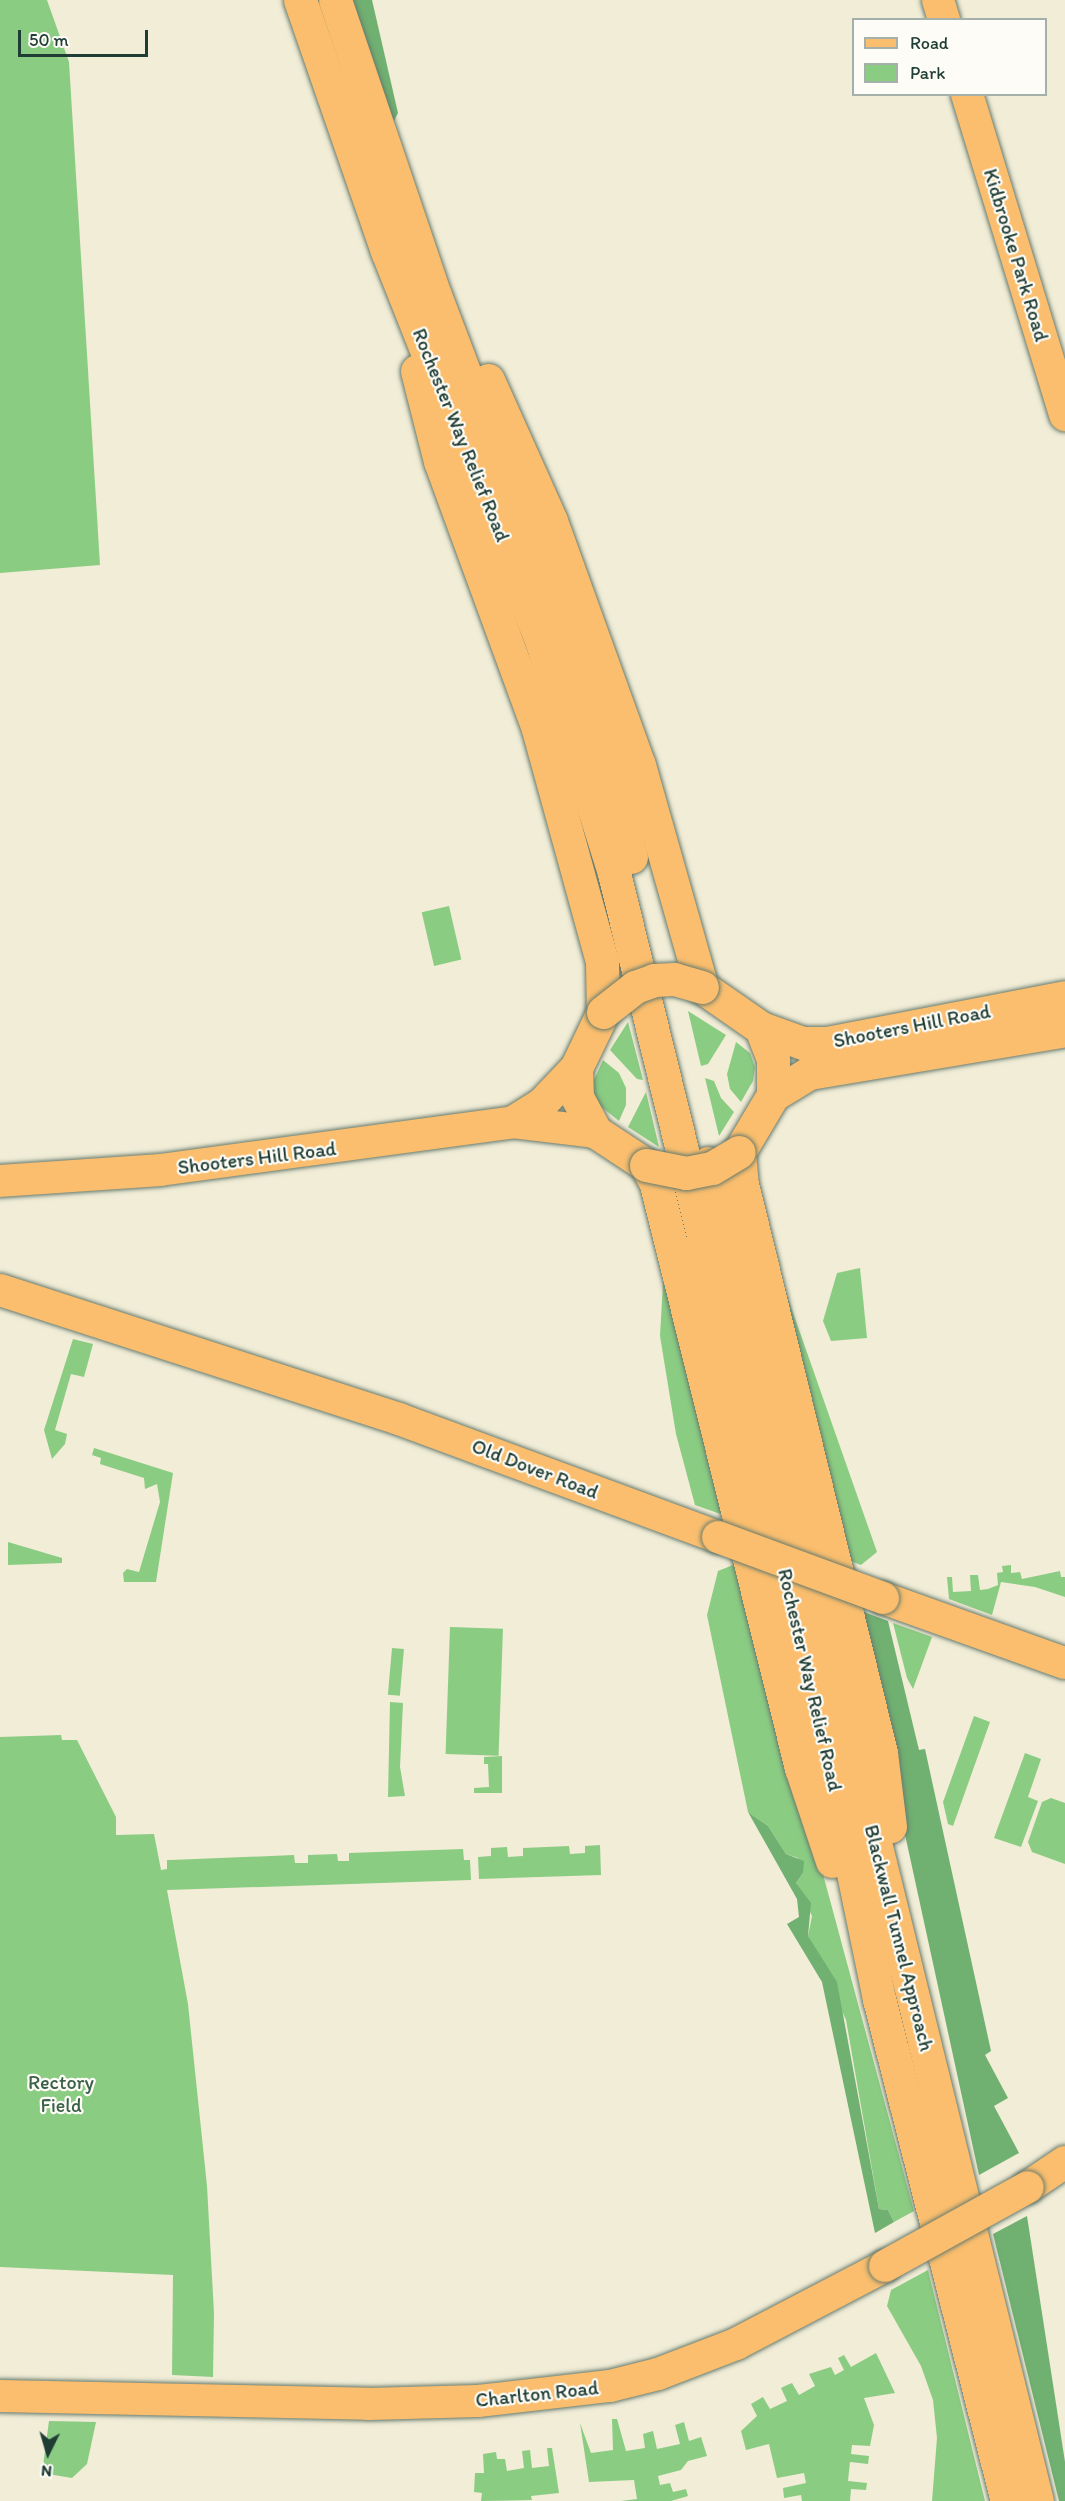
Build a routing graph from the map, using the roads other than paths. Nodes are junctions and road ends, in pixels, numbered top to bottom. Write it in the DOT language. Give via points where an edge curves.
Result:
graph roads {
  1 [pos="300,0"];
  2 [pos="335,0"];
  3 [pos="938,0"];
  4 [pos="943,18"];
  5 [pos="968,96"];
  6 [pos="419,242"];
  7 [pos="387,251"];
  8 [pos="1065,415"];
  9 [pos="702,987"];
  10 [pos="1065,998"];
  11 [pos="603,1012"];
  12 [pos="761,1028"];
  13 [pos="1065,1030"];
  14 [pos="829,1056"];
  15 [pos="576,1068"];
  16 [pos="773,1095"];
  17 [pos="513,1122"];
  18 [pos="596,1132"];
  19 [pos="739,1152"];
  20 [pos="646,1165"];
  21 [pos="0,1181"];
  22 [pos="0,1290"];
  23 [pos="747,1369"];
  24 [pos="1065,1663"];
  25 [pos="912,1991"];
  26 [pos="879,2000"];
  27 [pos="1065,2162"];
  28 [pos="1028,2187"];
  29 [pos="1065,2188"];
  30 [pos="0,2396"];
  31 [pos="1007,2501"];
  32 [pos="1037,2501"];
  1 -- 7 [label="highway, Rochester Way Relief Road"];
  2 -- 6 [label="highway, Rochester Way Relief Road"];
  3 -- 4 [label="main road"];
  5 -- 8 [label="main road, Kidbrooke Park Road"];
  6 -- 9 [label="highway" via="516,439 551,521 639,765"];
  6 -- 23 [label="highway, Rochester Way Relief Road" via="435,296 580,680 607,766"];
  7 -- 11 [label="highway" via="440,461 538,729 602,962"];
  7 -- 23 [label="highway, Rochester Way Relief Road" via="542,643 614,873"];
  9 -- 11 [label="highway, bridge" via="674,979 654,980 635,987"];
  9 -- 12 [label="highway"];
  10 -- 14 [label="highway, Shooters Hill Road"];
  11 -- 15 [label="highway"];
  12 -- 14 [label="highway, Shooters Hill Road"];
  12 -- 16 [label="highway" via="773,1060"];
  13 -- 14 [label="highway, Shooters Hill Road"];
  14 -- 16 [label="highway, Shooters Hill Road"];
  15 -- 17 [label="main road, Shooters Hill Road" via="542,1104"];
  15 -- 18 [label="highway" via="577,1096"];
  16 -- 19 [label="highway"];
  17 -- 18 [label="main road, Shooters Hill Road" via="565,1125"];
  17 -- 21 [label="main road, Shooters Hill Road" via="160,1170"];
  18 -- 20 [label="highway"];
  19 -- 20 [label="highway, bridge" via="703,1170 686,1173"];
  19 -- 25 [label="highway" via="746,1199 881,1753"];
  20 -- 26 [label="highway" via="664,1214 801,1768"];
  22 -- 24 [label="main road, Old Dover Road, bridge" via="399,1419"];
  23 -- 25 [label="highway, Blackwall Tunnel Approach"];
  23 -- 26 [label="highway, Rochester Way Relief Road"];
  25 -- 32 [label="highway, Blackwall Tunnel Approach"];
  26 -- 31 [label="highway, Blackwall Tunnel Approach"];
  27 -- 28 [label="main road, Charlton Road"];
  28 -- 29 [label="main road"];
  28 -- 30 [label="main road, Charlton Road, bridge" via="736,2344 658,2374 610,2386 478,2401 369,2404"];
}
